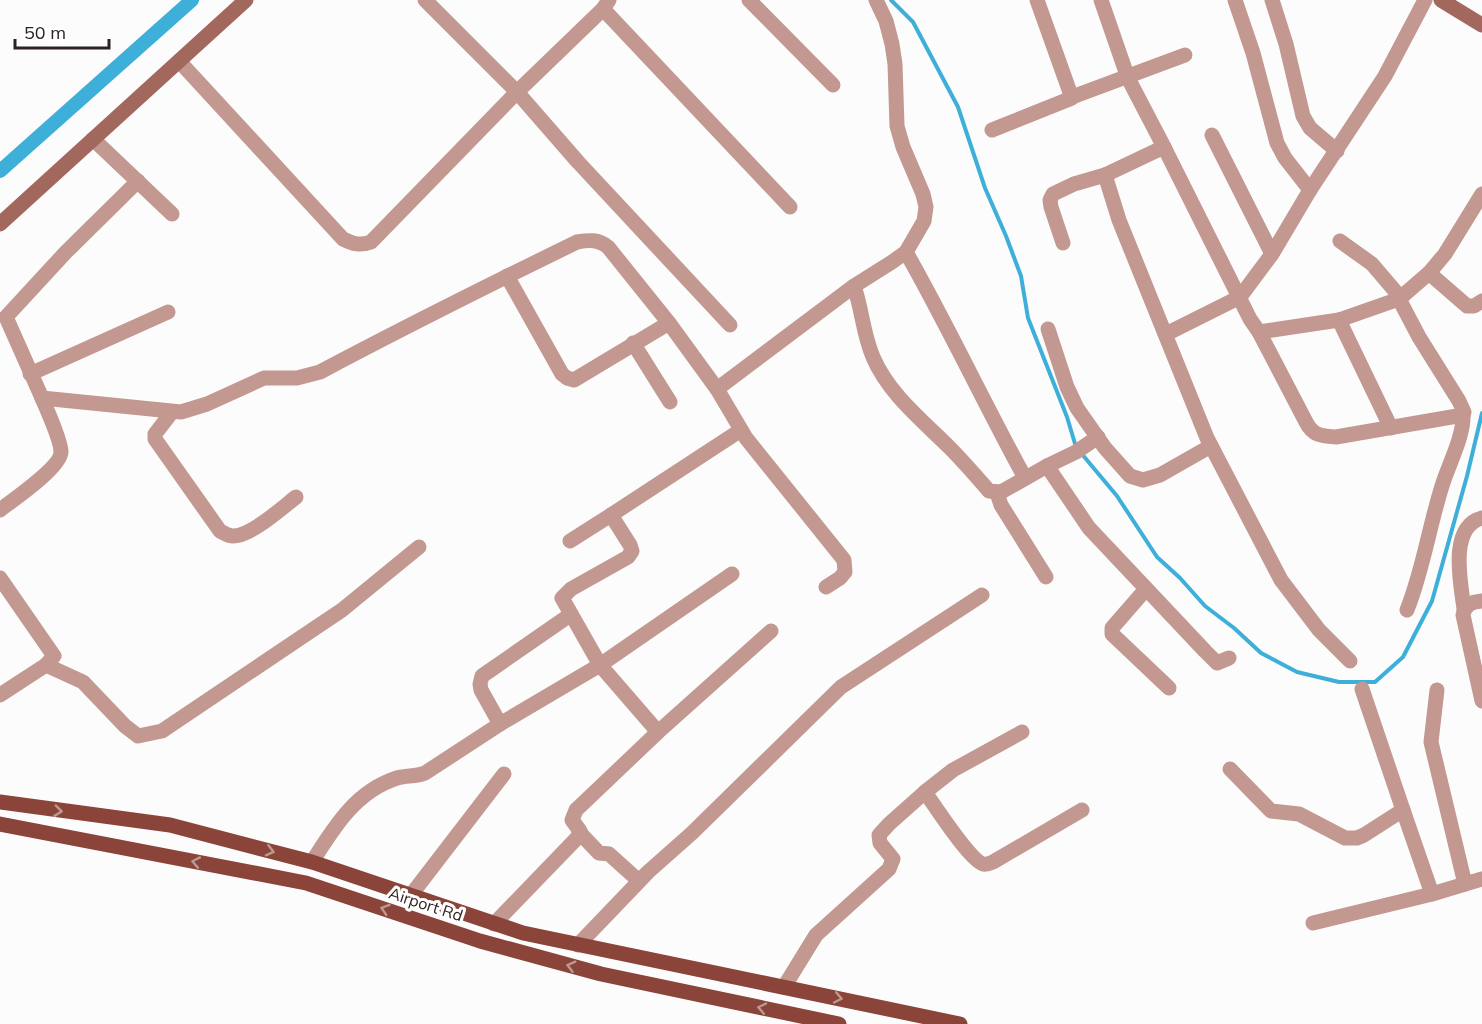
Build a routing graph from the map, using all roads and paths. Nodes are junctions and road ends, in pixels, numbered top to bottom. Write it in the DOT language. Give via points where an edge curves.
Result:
graph roads {
  1 [pos="246,0"];
  2 [pos="425,0"];
  3 [pos="749,0"];
  4 [pos="876,0"];
  5 [pos="1037,0"];
  6 [pos="1101,0"];
  7 [pos="1235,0"];
  8 [pos="1272,0"];
  9 [pos="1425,0"];
  10 [pos="1441,0"];
  11 [pos="606,4"];
  12 [pos="1482,25"];
  13 [pos="1185,56"];
  14 [pos="179,61"];
  15 [pos="1128,78"];
  16 [pos="833,85"];
  17 [pos="517,92"];
  18 [pos="1072,97"];
  19 [pos="992,130"];
  20 [pos="1212,135"];
  21 [pos="93,139"];
  22 [pos="1164,147"];
  23 [pos="1336,151"];
  24 [pos="1105,175"];
  25 [pos="138,181"];
  26 [pos="1310,190"];
  27 [pos="1482,194"];
  28 [pos="790,207"];
  29 [pos="172,214"];
  30 [pos="0,224"];
  31 [pos="1340,241"];
  32 [pos="1063,243"];
  33 [pos="906,252"];
  34 [pos="1272,254"];
  35 [pos="1430,273"];
  36 [pos="507,276"];
  37 [pos="854,286"];
  38 [pos="1240,297"];
  39 [pos="1400,298"];
  40 [pos="1482,301"];
  41 [pos="3,312"];
  42 [pos="168,312"];
  43 [pos="1339,320"];
  44 [pos="669,323"];
  45 [pos="730,324"];
  46 [pos="1048,329"];
  47 [pos="1259,332"];
  48 [pos="1166,334"];
  49 [pos="633,343"];
  50 [pos="30,374"];
  51 [pos="717,389"];
  52 [pos="42,398"];
  53 [pos="670,402"];
  54 [pos="172,412"];
  55 [pos="1463,415"];
  56 [pos="1390,428"];
  57 [pos="741,430"];
  58 [pos="1095,439"];
  59 [pos="1211,446"];
  60 [pos="1047,466"];
  61 [pos="1026,477"];
  62 [pos="997,493"];
  63 [pos="296,497"];
  64 [pos="0,510"];
  65 [pos="611,515"];
  66 [pos="1482,518"];
  67 [pos="570,541"];
  68 [pos="419,548"];
  69 [pos="732,574"];
  70 [pos="1046,577"];
  71 [pos="0,578"];
  72 [pos="826,587"];
  73 [pos="1146,589"];
  74 [pos="982,595"];
  75 [pos="1482,601"];
  76 [pos="1464,609"];
  77 [pos="1407,610"];
  78 [pos="570,615"];
  79 [pos="771,631"];
  80 [pos="1229,657"];
  81 [pos="1350,660"];
  82 [pos="46,665"];
  83 [pos="600,665"];
  84 [pos="1169,688"];
  85 [pos="1362,689"];
  86 [pos="1437,690"];
  87 [pos="0,695"];
  88 [pos="1482,701"];
  89 [pos="500,724"];
  90 [pos="658,732"];
  91 [pos="1022,732"];
  92 [pos="1230,769"];
  93 [pos="504,774"];
  94 [pos="925,792"];
  95 [pos="0,802"];
  96 [pos="1082,810"];
  97 [pos="1403,810"];
  98 [pos="0,824"];
  99 [pos="580,833"];
  100 [pos="312,862"];
  101 [pos="1482,879"];
  102 [pos="639,881"];
  103 [pos="1465,884"];
  104 [pos="1432,894"];
  105 [pos="411,895"];
  106 [pos="1313,923"];
  107 [pos="494,924"];
  108 [pos="578,945"];
  109 [pos="784,987"];
  110 [pos="839,1024"];
  111 [pos="960,1024"];
  1 -- 14 [label="street"];
  2 -- 17 [label="street"];
  3 -- 16 [label="street"];
  4 -- 33 [label="street" via="892,44 899,136 926,207 921,228"];
  5 -- 18 [label="street"];
  6 -- 15 [label="street"];
  7 -- 26 [label="street" via="1277,143"];
  8 -- 23 [label="street" via="1302,116"];
  9 -- 23 [label="street" via="1385,76"];
  10 -- 12 [label="street"];
  11 -- 17 [label="street"];
  11 -- 28 [label="street"];
  13 -- 15 [label="street"];
  14 -- 17 [label="street" via="334,230 352,244 370,242"];
  14 -- 21 [label="street"];
  15 -- 18 [label="street"];
  15 -- 22 [label="street"];
  17 -- 45 [label="street"];
  18 -- 19 [label="street"];
  20 -- 34 [label="street"];
  21 -- 25 [label="street"];
  21 -- 30 [label="street"];
  22 -- 24 [label="street"];
  22 -- 38 [label="street"];
  23 -- 26 [label="street"];
  24 -- 32 [label="street" via="1053,194 1051,207"];
  24 -- 48 [label="street" via="1119,220"];
  25 -- 29 [label="street"];
  25 -- 41 [label="street"];
  26 -- 34 [label="street"];
  27 -- 35 [label="street"];
  31 -- 39 [label="street" via="1372,264"];
  33 -- 37 [label="street"];
  33 -- 61 [label="street"];
  34 -- 38 [label="street"];
  35 -- 39 [label="street"];
  35 -- 40 [label="street" via="1467,306"];
  36 -- 44 [label="street" via="577,242 603,242"];
  36 -- 49 [label="street" via="567,378 574,380"];
  36 -- 54 [label="street" via="320,372 297,378 264,378 207,404"];
  37 -- 51 [label="street"];
  37 -- 62 [label="street" via="873,359 894,391 989,491"];
  38 -- 47 [label="street"];
  38 -- 48 [label="street"];
  39 -- 43 [label="street"];
  39 -- 55 [label="street" via="1459,401"];
  41 -- 50 [label="street"];
  42 -- 50 [label="street"];
  43 -- 47 [label="street"];
  43 -- 56 [label="street"];
  44 -- 49 [label="street"];
  44 -- 51 [label="street"];
  46 -- 58 [label="street" via="1071,397"];
  47 -- 56 [label="street" via="1314,433 1336,437"];
  48 -- 59 [label="street"];
  49 -- 53 [label="street"];
  50 -- 52 [label="street"];
  51 -- 57 [label="street"];
  52 -- 54 [label="street"];
  52 -- 64 [label="street" via="60,457"];
  54 -- 63 [label="street" via="155,439 220,531 234,536 247,533"];
  55 -- 56 [label="street"];
  55 -- 77 [label="street"];
  57 -- 65 [label="street"];
  57 -- 72 [label="street" via="844,560 845,572"];
  58 -- 59 [label="street" via="1124,472 1143,480 1160,475"];
  58 -- 60 [label="street"];
  59 -- 81 [label="street" via="1281,580 1319,630"];
  60 -- 61 [label="street"];
  60 -- 73 [label="street" via="1081,518"];
  61 -- 62 [label="street"];
  62 -- 70 [label="street"];
  65 -- 67 [label="street"];
  65 -- 78 [label="street" via="630,545 630,554 564,594 563,602"];
  66 -- 76 [label="street" via="1469,525 1460,548"];
  68 -- 82 [label="street" via="342,610 162,732 138,736 82,682"];
  69 -- 83 [label="street"];
  71 -- 82 [label="street" via="52,652 53,658"];
  73 -- 80 [label="street" via="1215,661 1220,663"];
  73 -- 84 [label="street" via="1112,628 1112,634"];
  74 -- 102 [label="street" via="841,687"];
  75 -- 76 [label="street"];
  76 -- 88 [label="street"];
  78 -- 83 [label="street"];
  78 -- 89 [label="street" via="482,676 481,690"];
  79 -- 90 [label="street"];
  82 -- 87 [label="street"];
  83 -- 89 [label="street"];
  83 -- 90 [label="street"];
  85 -- 97 [label="street"];
  86 -- 103 [label="street" via="1431,742"];
  89 -- 100 [label="street" via="425,773 397,778 349,808"];
  90 -- 99 [label="street" via="576,810 572,820"];
  91 -- 94 [label="street" via="953,770"];
  92 -- 97 [label="street" via="1271,811 1299,814 1345,838 1364,835"];
  93 -- 105 [label="street"];
  94 -- 96 [label="street" via="971,854 987,864"];
  94 -- 109 [label="street" via="879,836 892,859 889,869 816,935"];
  95 -- 100 [label="main road, one-way" via="170,825"];
  97 -- 104 [label="street"];
  110 -- 98 [label="main road, Airport Rd, one-way" via="601,974 480,941 306,883"];
  99 -- 102 [label="street" via="599,853 609,854"];
  99 -- 107 [label="street"];
  100 -- 105 [label="main road"];
  101 -- 103 [label="street"];
  102 -- 108 [label="street"];
  103 -- 104 [label="street"];
  104 -- 106 [label="street"];
  105 -- 107 [label="main road"];
  107 -- 108 [label="main road"];
  108 -- 109 [label="main road"];
  109 -- 111 [label="main road, one-way"];
}
